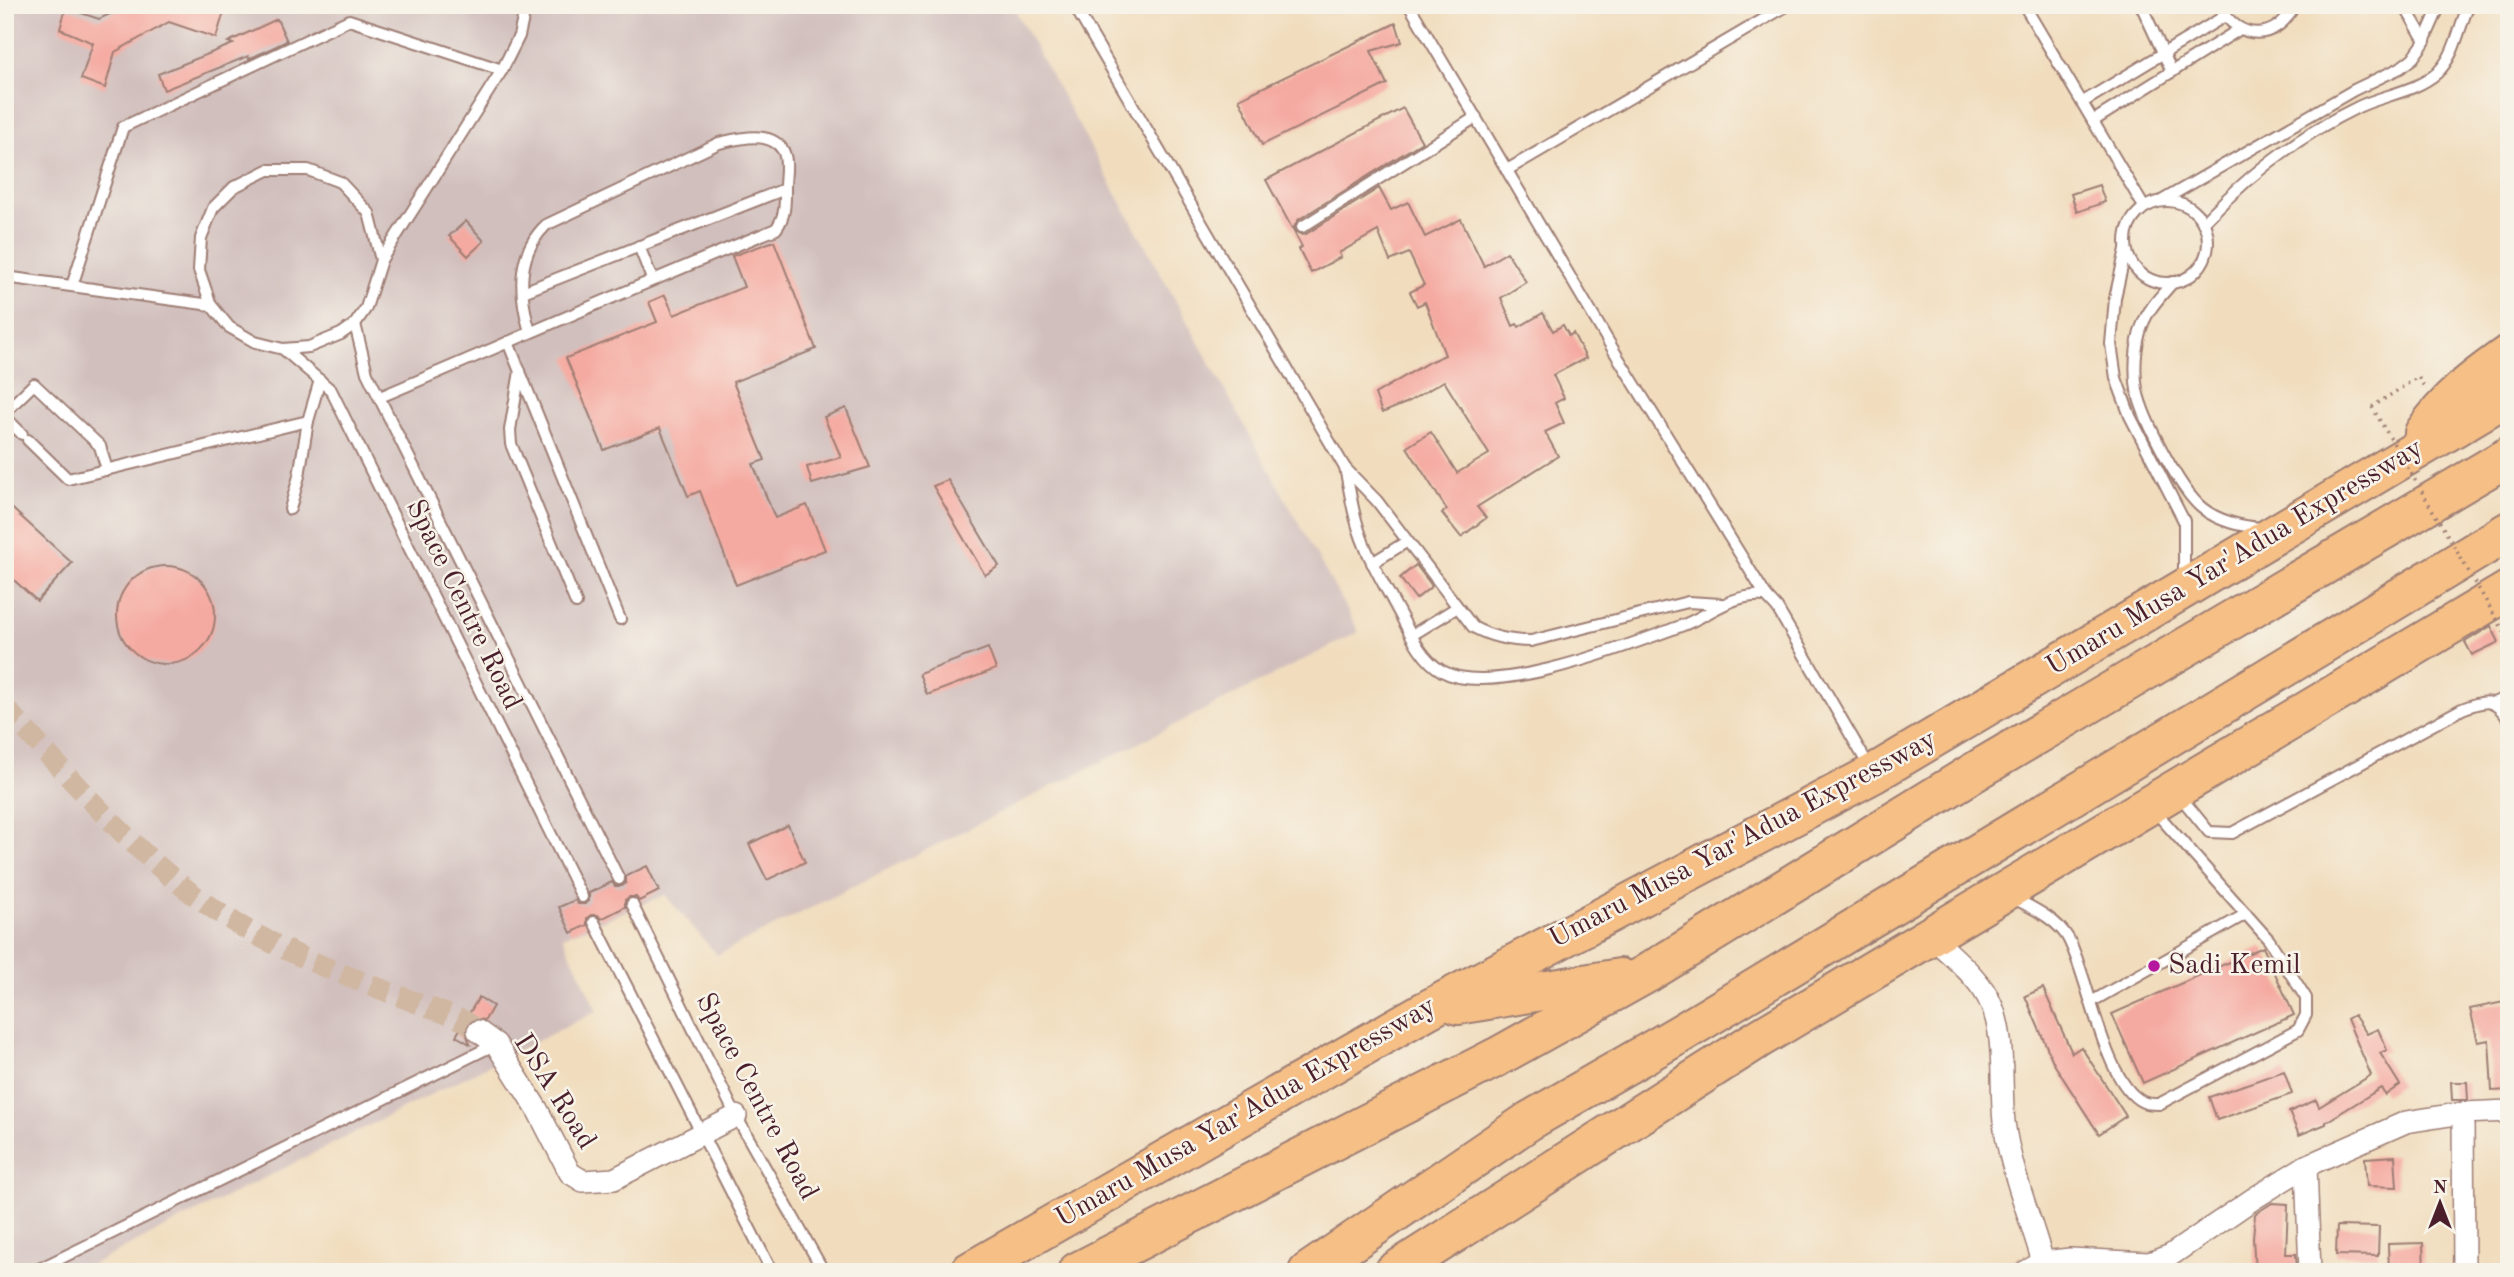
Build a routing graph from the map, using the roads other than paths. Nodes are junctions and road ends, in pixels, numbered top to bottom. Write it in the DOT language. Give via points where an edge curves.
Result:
graph roads {
  1 [pos="526,5"];
  2 [pos="1074,5"];
  3 [pos="1409,5"];
  4 [pos="1788,5"];
  5 [pos="2024,5"];
  6 [pos="2141,5"];
  7 [pos="2294,5"];
  8 [pos="2404,5"];
  9 [pos="2440,5"];
  10 [pos="2469,5"];
  11 [pos="2222,10"];
  12 [pos="2240,29"];
  13 [pos="2425,41"];
  14 [pos="2162,54"];
  15 [pos="502,70"];
  16 [pos="2172,72"];
  17 [pos="2083,102"];
  18 [pos="1476,117"];
  19 [pos="2093,121"];
  20 [pos="1507,170"];
  21 [pos="785,188"];
  22 [pos="2163,200"];
  23 [pos="2144,207"];
  24 [pos="2203,223"];
  25 [pos="1302,227"];
  26 [pos="639,246"];
  27 [pos="2126,250"];
  28 [pos="381,260"];
  29 [pos="5,277"];
  30 [pos="652,279"];
  31 [pos="2173,282"];
  32 [pos="72,286"];
  33 [pos="523,292"];
  34 [pos="211,305"];
  35 [pos="355,324"];
  36 [pos="530,332"];
  37 [pos="508,342"];
  38 [pos="283,349"];
  39 [pos="2509,354"];
  40 [pos="520,371"];
  41 [pos="320,380"];
  42 [pos="2509,394"];
  43 [pos="380,397"];
  44 [pos="5,412"];
  45 [pos="5,417"];
  46 [pos="308,421"];
  47 [pos="2409,454"];
  48 [pos="2509,456"];
  49 [pos="1345,468"];
  50 [pos="107,470"];
  51 [pos="290,509"];
  52 [pos="2283,529"];
  53 [pos="2509,531"];
  54 [pos="1406,542"];
  55 [pos="1372,563"];
  56 [pos="2509,590"];
  57 [pos="1766,596"];
  58 [pos="2165,601"];
  59 [pos="576,604"];
  60 [pos="1721,604"];
  61 [pos="1456,608"];
  62 [pos="620,619"];
  63 [pos="1412,635"];
  64 [pos="2509,697"];
  65 [pos="2493,703"];
  66 [pos="2509,720"];
  67 [pos="2229,757"];
  68 [pos="1981,768"];
  69 [pos="1873,774"];
  70 [pos="2162,797"];
  71 [pos="2007,836"];
  72 [pos="619,879"];
  73 [pos="2004,892"];
  74 [pos="582,897"];
  75 [pos="632,904"];
  76 [pos="2246,914"];
  77 [pos="594,922"];
  78 [pos="1931,936"];
  79 [pos="1646,974"];
  80 [pos="2091,1002"];
  81 [pos="1425,1011"];
  82 [pos="478,1031"];
  83 [pos="1680,1034"];
  84 [pos="496,1044"];
  85 [pos="2509,1111"];
  86 [pos="2463,1113"];
  87 [pos="736,1116"];
  88 [pos="701,1134"];
  89 [pos="2306,1166"];
  90 [pos="1543,1177"];
  91 [pos="2034,1267"];
  92 [pos="2153,1268"];
  93 [pos="1080,1270"];
  94 [pos="33,1272"];
  95 [pos="772,1272"];
  96 [pos="824,1272"];
  97 [pos="969,1272"];
  98 [pos="1128,1272"];
  99 [pos="1308,1272"];
  100 [pos="1394,1272"];
  101 [pos="2310,1272"];
  102 [pos="2464,1272"];
  1 -- 15 [label="lane" via="519,36"];
  2 -- 49 [label="lane"];
  3 -- 18 [label="lane"];
  4 -- 20 [label="lane"];
  5 -- 17 [label="lane"];
  6 -- 14 [label="lane"];
  7 -- 12 [label="lane" via="2278,27 2253,33"];
  8 -- 13 [label="lane"];
  9 -- 13 [label="lane"];
  10 -- 24 [label="lane" via="2450,58 2437,72 2422,83 2359,106 2272,158"];
  11 -- 12 [label="lane"];
  11 -- 14 [label="lane"];
  12 -- 16 [label="lane"];
  13 -- 22 [label="lane" via="2400,68"];
  14 -- 16 [label="lane"];
  14 -- 17 [label="lane"];
  15 -- 28 [label="lane"];
  15 -- 32 [label="lane" via="349,20 123,127"];
  16 -- 19 [label="lane"];
  17 -- 19 [label="lane"];
  18 -- 20 [label="lane"];
  18 -- 25 [label="lane"];
  19 -- 23 [label="lane"];
  20 -- 57 [label="lane"];
  21 -- 26 [label="lane"];
  21 -- 30 [label="lane" via="782,220 776,229"];
  21 -- 33 [label="lane" via="785,158 774,142 744,137 719,143 546,225 529,246 523,264"];
  22 -- 23 [label="lane"];
  22 -- 24 [label="lane" via="2189,207"];
  23 -- 27 [label="lane" via="2130,223"];
  24 -- 31 [label="lane" via="2206,255 2190,276"];
  26 -- 30 [label="lane"];
  26 -- 33 [label="lane"];
  27 -- 31 [label="lane" via="2139,273 2151,281"];
  27 -- 58 [label="lane" via="2111,344 2116,378 2130,416 2184,521 2184,570"];
  28 -- 34 [label="lane" via="369,214 340,183 309,170 268,170 234,187 213,208 201,238 199,270"];
  28 -- 35 [label="lane" via="366,308"];
  29 -- 32 [label="lane"];
  30 -- 36 [label="lane"];
  31 -- 52 [label="lane" via="2153,304 2139,336 2137,390 2145,414 2181,484 2201,507 2246,527"];
  32 -- 34 [label="lane"];
  33 -- 36 [label="lane"];
  34 -- 38 [label="lane" via="229,327 255,342"];
  35 -- 38 [label="lane" via="309,347"];
  35 -- 43 [label="lane, Space Centre Road" via="368,373"];
  36 -- 37 [label="lane"];
  37 -- 40 [label="lane"];
  37 -- 43 [label="lane"];
  38 -- 41 [label="lane, Space Centre Road"];
  39 -- 47 [label="highway" via="2441,407"];
  40 -- 59 [label="lane" via="511,444"];
  40 -- 62 [label="lane"];
  41 -- 46 [label="lane"];
  41 -- 74 [label="lane, Space Centre Road" via="331,390"];
  42 -- 47 [label="highway, Umaru Musa Yar'Adua Expressway"];
  43 -- 72 [label="lane, Space Centre Road"];
  44 -- 50 [label="lane" via="34,384 100,446"];
  45 -- 50 [label="lane" via="68,479"];
  46 -- 50 [label="lane"];
  46 -- 51 [label="lane"];
  47 -- 52 [label="highway, Umaru Musa Yar'Adua Expressway"];
  48 -- 68 [label="highway, Umaru Musa Yar'Adua Expressway"];
  49 -- 54 [label="lane" via="1377,501"];
  49 -- 55 [label="lane" via="1356,522"];
  52 -- 58 [label="highway, Umaru Musa Yar'Adua Expressway"];
  53 -- 71 [label="highway"];
  54 -- 55 [label="lane"];
  54 -- 61 [label="lane"];
  55 -- 63 [label="lane"];
  56 -- 67 [label="highway"];
  57 -- 60 [label="lane" via="1751,595"];
  57 -- 69 [label="lane"];
  58 -- 68 [label="highway"];
  58 -- 69 [label="highway, Umaru Musa Yar'Adua Expressway"];
  60 -- 61 [label="lane" via="1689,602 1531,641 1487,635 1472,627"];
  60 -- 63 [label="lane" via="1696,621 1633,644 1565,665 1491,680 1443,672 1430,662"];
  61 -- 63 [label="lane"];
  64 -- 65 [label="lane"];
  65 -- 66 [label="lane"];
  65 -- 70 [label="lane" via="2483,701 2462,709 2232,833 2209,832"];
  67 -- 70 [label="highway"];
  67 -- 71 [label="highway"];
  68 -- 79 [label="highway, Umaru Musa Yar'Adua Expressway"];
  69 -- 81 [label="highway, Umaru Musa Yar'Adua Expressway"];
  70 -- 73 [label="highway"];
  70 -- 76 [label="lane"];
  71 -- 83 [label="highway"];
  73 -- 78 [label="highway"];
  73 -- 80 [label="lane" via="2057,924 2077,959"];
  75 -- 87 [label="lane, Space Centre Road"];
  76 -- 80 [label="lane"];
  76 -- 80 [label="lane" via="2269,940 2306,998 2306,1015 2298,1030 2159,1104 2144,1103 2127,1088 2104,1044"];
  77 -- 88 [label="lane"];
  78 -- 90 [label="highway" via="1758,1039"];
  78 -- 91 [label="street" via="1975,979 1991,1004 1999,1035 2004,1124"];
  79 -- 81 [label="highway"];
  79 -- 93 [label="highway, Umaru Musa Yar'Adua Expressway" via="1497,1057"];
  81 -- 97 [label="highway, Umaru Musa Yar'Adua Expressway"];
  82 -- 84 [label="street, DSA Road"];
  83 -- 90 [label="highway"];
  83 -- 99 [label="highway" via="1529,1121"];
  84 -- 88 [label="street, DSA Road" via="570,1173 583,1181 614,1179"];
  84 -- 94 [label="lane"];
  85 -- 86 [label="street"];
  86 -- 89 [label="street" via="2406,1122"];
  86 -- 102 [label="street"];
  87 -- 88 [label="street, DSA Road"];
  87 -- 96 [label="lane, Space Centre Road"];
  88 -- 95 [label="lane"];
  89 -- 92 [label="street"];
  89 -- 101 [label="street"];
  90 -- 100 [label="highway"];
  91 -- 92 [label="street" via="2070,1259"];
  93 -- 98 [label="highway" via="1120,1268"];
}
